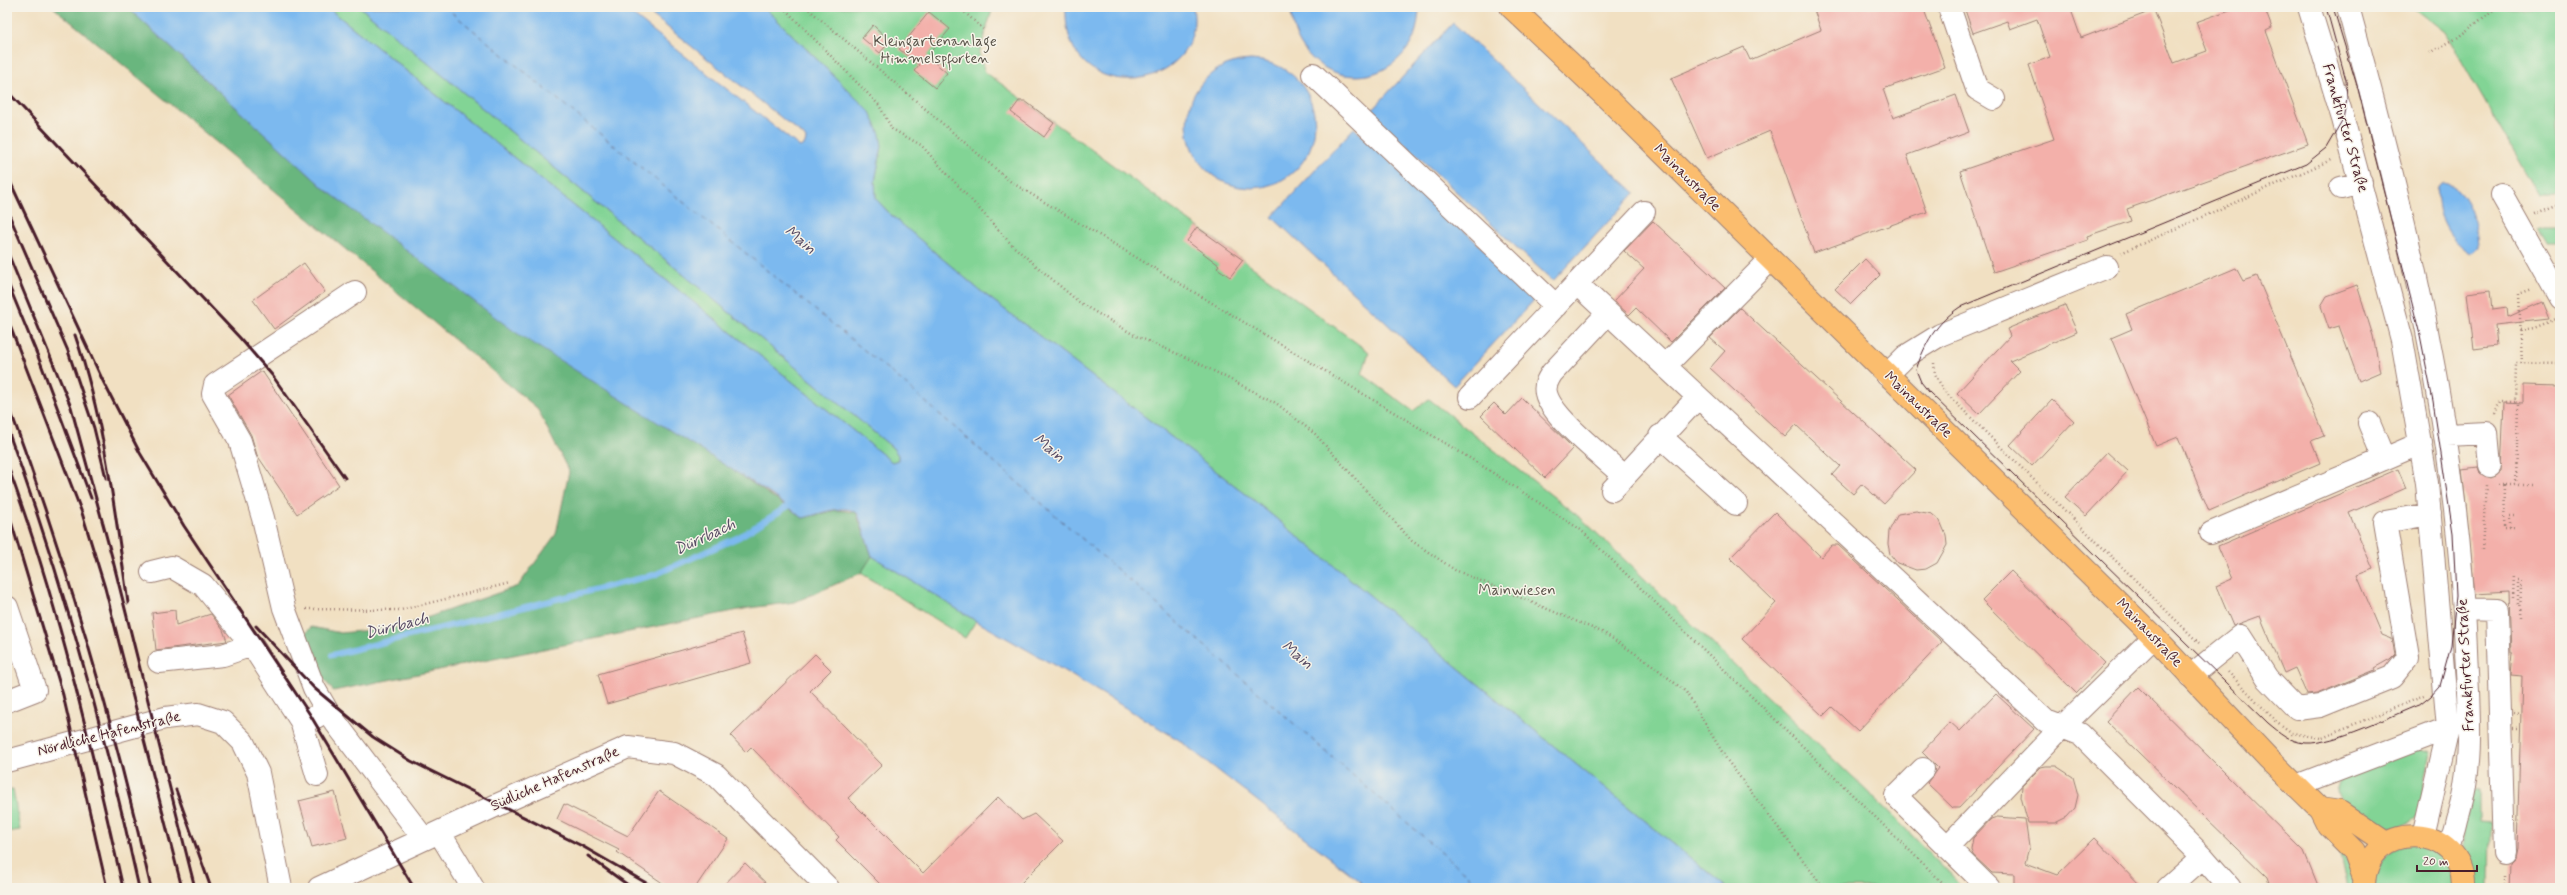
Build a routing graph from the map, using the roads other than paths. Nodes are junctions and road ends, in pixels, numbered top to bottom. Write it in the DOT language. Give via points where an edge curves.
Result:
graph roads {
  1 [pos="1511,7"];
  2 [pos="1948,7"];
  3 [pos="2309,7"];
  4 [pos="2348,7"];
  5 [pos="1313,74"];
  6 [pos="1994,99"];
  7 [pos="2502,195"];
  8 [pos="1644,212"];
  9 [pos="2409,238"];
  10 [pos="2379,249"];
  11 [pos="1770,260"];
  12 [pos="2104,268"];
  13 [pos="1577,284"];
  14 [pos="355,292"];
  15 [pos="2560,298"];
  16 [pos="1556,306"];
  17 [pos="1608,313"];
  18 [pos="2429,333"];
  19 [pos="2402,340"];
  20 [pos="1665,366"];
  21 [pos="1887,375"];
  22 [pos="1470,397"];
  23 [pos="1698,397"];
  24 [pos="2369,423"];
  25 [pos="2447,435"];
  26 [pos="1660,436"];
  27 [pos="2421,442"];
  28 [pos="2384,459"];
  29 [pos="2494,465"];
  30 [pos="2451,479"];
  31 [pos="2427,483"];
  32 [pos="1736,504"];
  33 [pos="2430,514"];
  34 [pos="2211,533"];
  35 [pos="152,572"];
  36 [pos="7,607"];
  37 [pos="2464,609"];
  38 [pos="2154,637"];
  39 [pos="252,645"];
  40 [pos="159,662"];
  41 [pos="2190,676"];
  42 [pos="7,701"];
  43 [pos="329,714"];
  44 [pos="301,721"];
  45 [pos="2062,728"];
  46 [pos="2448,728"];
  47 [pos="2470,758"];
  48 [pos="2501,758"];
  49 [pos="7,761"];
  50 [pos="1923,768"];
  51 [pos="317,775"];
  52 [pos="2296,786"];
  53 [pos="2320,809"];
  54 [pos="431,835"];
  55 [pos="2424,836"];
  56 [pos="2386,843"];
  57 [pos="2444,844"];
  58 [pos="1947,847"];
  59 [pos="2203,857"];
  60 [pos="2504,861"];
  61 [pos="2364,883"];
  62 [pos="282,888"];
  63 [pos="319,888"];
  64 [pos="473,888"];
  65 [pos="828,888"];
  66 [pos="1989,888"];
  67 [pos="2168,888"];
  68 [pos="2230,888"];
  69 [pos="2462,888"];
  1 -- 11 [label="main road, Mainaustraße"];
  2 -- 6 [label="street" via="1977,89"];
  3 -- 10 [label="street, Frankfurter Straße" via="2352,151 2351,185"];
  4 -- 9 [label="street, Frankfurter Straße"];
  5 -- 16 [label="street"];
  7 -- 15 [label="street"];
  8 -- 13 [label="street"];
  9 -- 10 [label="street"];
  9 -- 18 [label="street, Frankfurter Straße"];
  10 -- 19 [label="street, Frankfurter Straße"];
  11 -- 20 [label="street"];
  11 -- 21 [label="main road, Mainaustraße"];
  12 -- 21 [label="street" via="1940,335 1906,356"];
  13 -- 16 [label="street"];
  13 -- 17 [label="street"];
  14 -- 43 [label="street" via="215,385 213,394 240,441 263,518 284,608 314,688"];
  16 -- 22 [label="street"];
  17 -- 20 [label="street"];
  17 -- 26 [label="street" via="1552,373 1546,383 1551,405 1618,483"];
  18 -- 19 [label="street"];
  18 -- 25 [label="street, Frankfurter Straße"];
  19 -- 27 [label="street, Frankfurter Straße"];
  20 -- 23 [label="street"];
  21 -- 38 [label="main road, Mainaustraße"];
  23 -- 26 [label="street"];
  23 -- 45 [label="street" via="2046,721"];
  24 -- 28 [label="street"];
  25 -- 29 [label="street" via="2497,432"];
  25 -- 30 [label="street, Frankfurter Straße"];
  26 -- 32 [label="street"];
  27 -- 28 [label="street"];
  27 -- 31 [label="street, Frankfurter Straße"];
  28 -- 34 [label="street"];
  30 -- 31 [label="street"];
  30 -- 37 [label="street, Frankfurter Straße"];
  31 -- 33 [label="street, Frankfurter Straße"];
  33 -- 41 [label="street" via="2385,522 2408,657 2392,677 2320,706 2297,709 2267,678 2240,636"];
  33 -- 46 [label="street, Frankfurter Straße"];
  35 -- 39 [label="street" via="172,567 203,585"];
  36 -- 42 [label="street" via="35,690"];
  37 -- 47 [label="street, Frankfurter Straße"];
  37 -- 48 [label="street" via="2497,610"];
  38 -- 41 [label="main road, Mainaustraße"];
  38 -- 45 [label="street"];
  39 -- 40 [label="street" via="222,655"];
  39 -- 44 [label="street"];
  41 -- 52 [label="main road, Mainaustraße"];
  43 -- 44 [label="street"];
  43 -- 54 [label="street"];
  44 -- 51 [label="street"];
  45 -- 58 [label="street"];
  45 -- 59 [label="street" via="2080,734"];
  46 -- 52 [label="street"];
  46 -- 55 [label="street, Frankfurter Straße"];
  46 -- 57 [label="street" via="2456,739 2457,759 2442,826"];
  47 -- 48 [label="street"];
  47 -- 57 [label="street, Frankfurter Straße" via="2456,824 2452,837"];
  48 -- 60 [label="street"];
  49 -- 62 [label="street, Nördliche Hafenstraße" via="165,718 198,714 223,722 243,742 258,773"];
  50 -- 58 [label="street" via="1896,796"];
  52 -- 53 [label="main road, Mainaustraße"];
  53 -- 56 [label="main road" via="2340,812"];
  53 -- 61 [label="main road, Mainaustraße" via="2328,825 2354,851"];
  54 -- 63 [label="street, Südliche Hafenstraße"];
  54 -- 64 [label="street"];
  54 -- 65 [label="street, Südliche Hafenstraße" via="628,747 674,753 716,775"];
  55 -- 56 [label="main road" via="2405,836"];
  55 -- 57 [label="main road"];
  56 -- 61 [label="main road" via="2368,864"];
  57 -- 69 [label="main road" via="2461,871"];
  58 -- 66 [label="street"];
  59 -- 67 [label="street"];
  59 -- 68 [label="street"];
}
